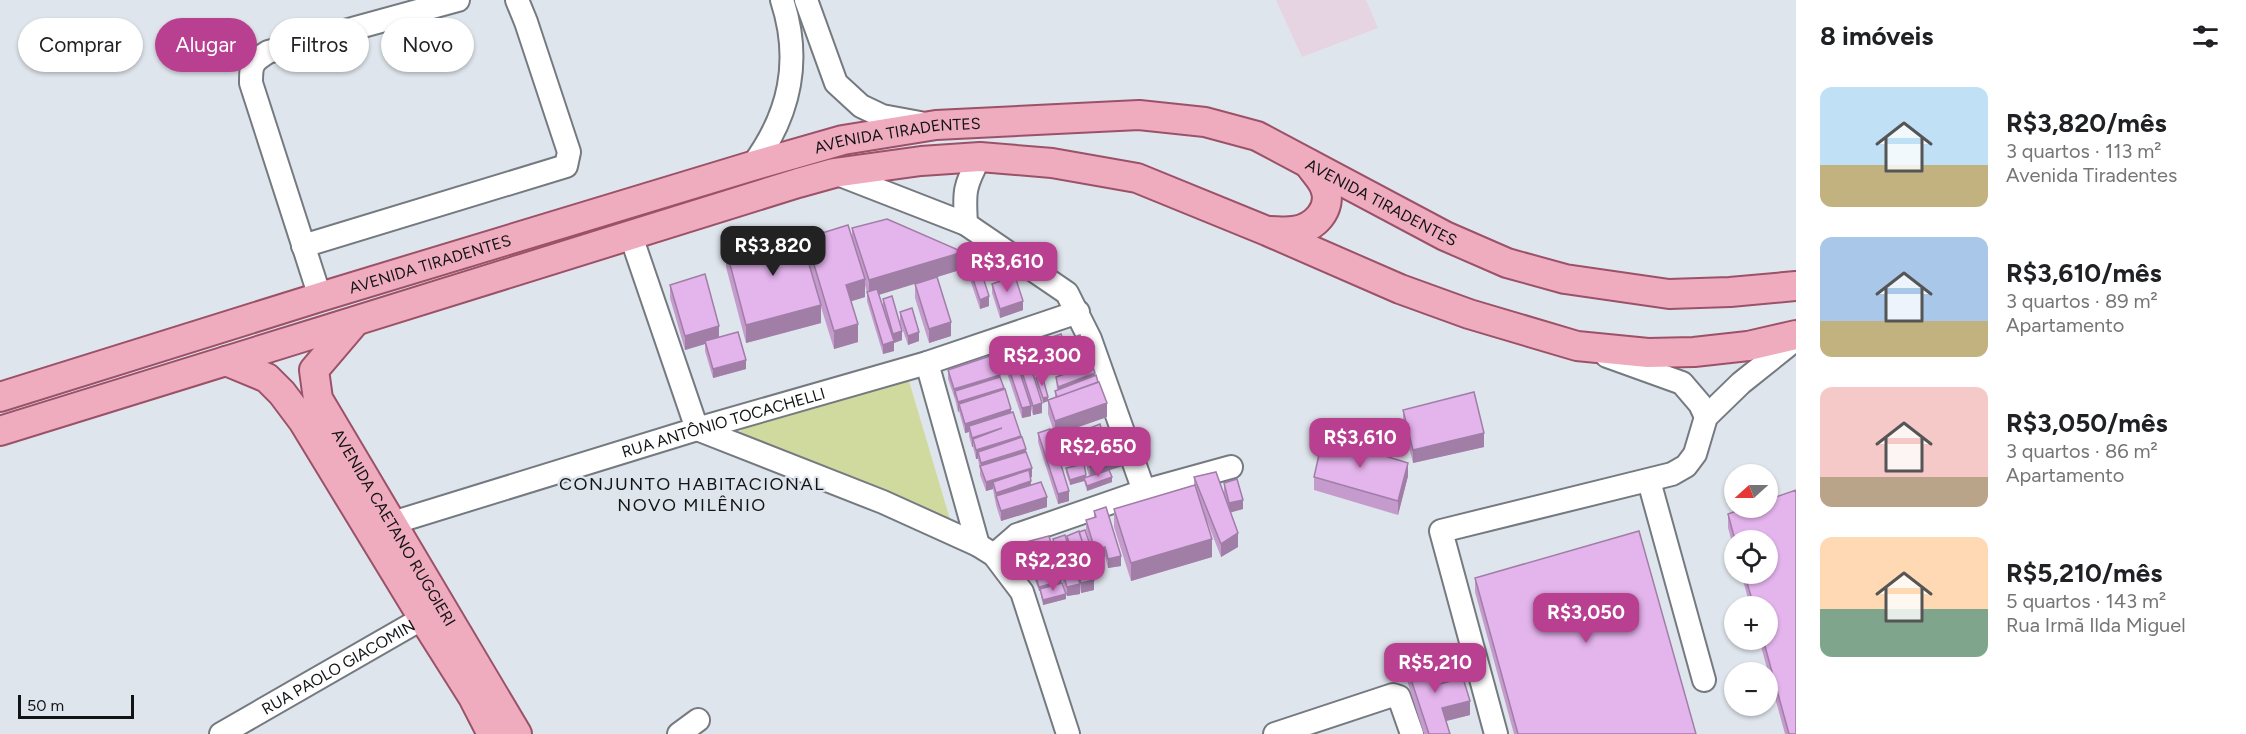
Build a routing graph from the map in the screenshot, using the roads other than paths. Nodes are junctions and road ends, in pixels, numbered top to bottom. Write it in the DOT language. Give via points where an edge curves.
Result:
graph roads {
  1 [pos="458,0"];
  2 [pos="517,0"];
  3 [pos="782,0"];
  4 [pos="806,0"];
  5 [pos="814,26"];
  6 [pos="790,34"];
  7 [pos="936,125"];
  8 [pos="980,157"];
  9 [pos="1308,164"];
  10 [pos="752,166"];
  11 [pos="834,173"];
  12 [pos="966,224"];
  13 [pos="1267,231"];
  14 [pos="631,236"];
  15 [pos="303,246"];
  16 [pos="1796,286"];
  17 [pos="320,297"];
  18 [pos="1078,312"];
  19 [pos="354,323"];
  20 [pos="1796,337"];
  21 [pos="1577,345"];
  22 [pos="226,361"];
  23 [pos="927,363"];
  24 [pos="314,370"];
  25 [pos="267,378"];
  26 [pos="0,397"];
  27 [pos="1706,417"];
  28 [pos="697,429"];
  29 [pos="0,431"];
  30 [pos="1231,467"];
  31 [pos="1649,481"];
  32 [pos="1144,491"];
  33 [pos="380,526"];
  34 [pos="986,550"];
  35 [pos="423,618"];
  36 [pos="1704,680"];
  37 [pos="698,720"];
  38 [pos="221,734"];
  39 [pos="492,734"];
  40 [pos="517,734"];
  41 [pos="678,734"];
  42 [pos="1068,734"];
  43 [pos="1275,734"];
  44 [pos="1412,734"];
  45 [pos="1496,734"];
  1 -- 15 [label="street" via="268,52 255,60 251,83"];
  2 -- 15 [label="street" via="569,152 566,166"];
  3 -- 6 [label="street"];
  4 -- 5 [label="street"];
  5 -- 6 [label="street"];
  5 -- 7 [label="street" via="836,83 861,106 882,116"];
  6 -- 10 [label="street" via="792,65 785,108 767,147"];
  7 -- 9 [label="main road, AVENIDA TIRADENTES" via="1129,116 1194,121 1257,136"];
  7 -- 10 [label="main road, AVENIDA TIRADENTES" via="843,140"];
  8 -- 11 [label="main road, AVENIDA TIRADENTES"];
  8 -- 12 [label="street" via="964,195"];
  8 -- 13 [label="main road, AVENIDA TIRADENTES" via="1052,163 1137,178"];
  9 -- 13 [label="main road" via="1324,185 1328,199 1324,212 1306,228"];
  9 -- 16 [label="main road, AVENIDA TIRADENTES" via="1445,236 1507,263 1565,279 1670,294"];
  10 -- 17 [label="main road, AVENIDA TIRADENTES"];
  11 -- 12 [label="street"];
  11 -- 14 [label="main road, AVENIDA TIRADENTES"];
  12 -- 18 [label="street" via="1067,292"];
  13 -- 21 [label="main road, AVENIDA TIRADENTES" via="1400,289 1469,314"];
  14 -- 19 [label="main road, AVENIDA TIRADENTES"];
  14 -- 28 [label="street"];
  15 -- 17 [label="street"];
  17 -- 26 [label="main road, AVENIDA TIRADENTES"];
  18 -- 23 [label="street, RUA ANTÔNIO TOCACHELLI"];
  18 -- 32 [label="street"];
  19 -- 22 [label="main road, AVENIDA TIRADENTES"];
  19 -- 24 [label="main road"];
  20 -- 21 [label="main road, AVENIDA TIRADENTES" via="1694,352 1648,353"];
  20 -- 27 [label="street"];
  21 -- 27 [label="street" via="1682,383"];
  22 -- 25 [label="main road, AVENIDA CAETANO RUGGIERI"];
  22 -- 29 [label="main road, AVENIDA TIRADENTES"];
  23 -- 28 [label="street, RUA ANTÔNIO TOCACHELLI"];
  23 -- 34 [label="street"];
  24 -- 25 [label="main road" via="286,381"];
  24 -- 33 [label="main road, AVENIDA CAETANO RUGGIERI" via="318,399"];
  25 -- 33 [label="main road, AVENIDA CAETANO RUGGIERI"];
  27 -- 31 [label="street" via="1695,454 1686,466"];
  28 -- 33 [label="street, RUA ANTÔNIO TOCACHELLI"];
  28 -- 34 [label="street" via="882,502"];
  30 -- 32 [label="street"];
  31 -- 36 [label="street"];
  31 -- 45 [label="street" via="1441,531"];
  32 -- 34 [label="street" via="1017,535"];
  33 -- 35 [label="main road, AVENIDA CAETANO RUGGIERI"];
  33 -- 40 [label="main road, AVENIDA CAETANO RUGGIERI"];
  34 -- 42 [label="street" via="1022,592"];
  35 -- 38 [label="street, RUA PAOLO GIACOMIN"];
  35 -- 39 [label="main road, AVENIDA CAETANO RUGGIERI"];
  37 -- 41 [label="street"];
  43 -- 44 [label="street" via="1393,694 1399,697"];
}
